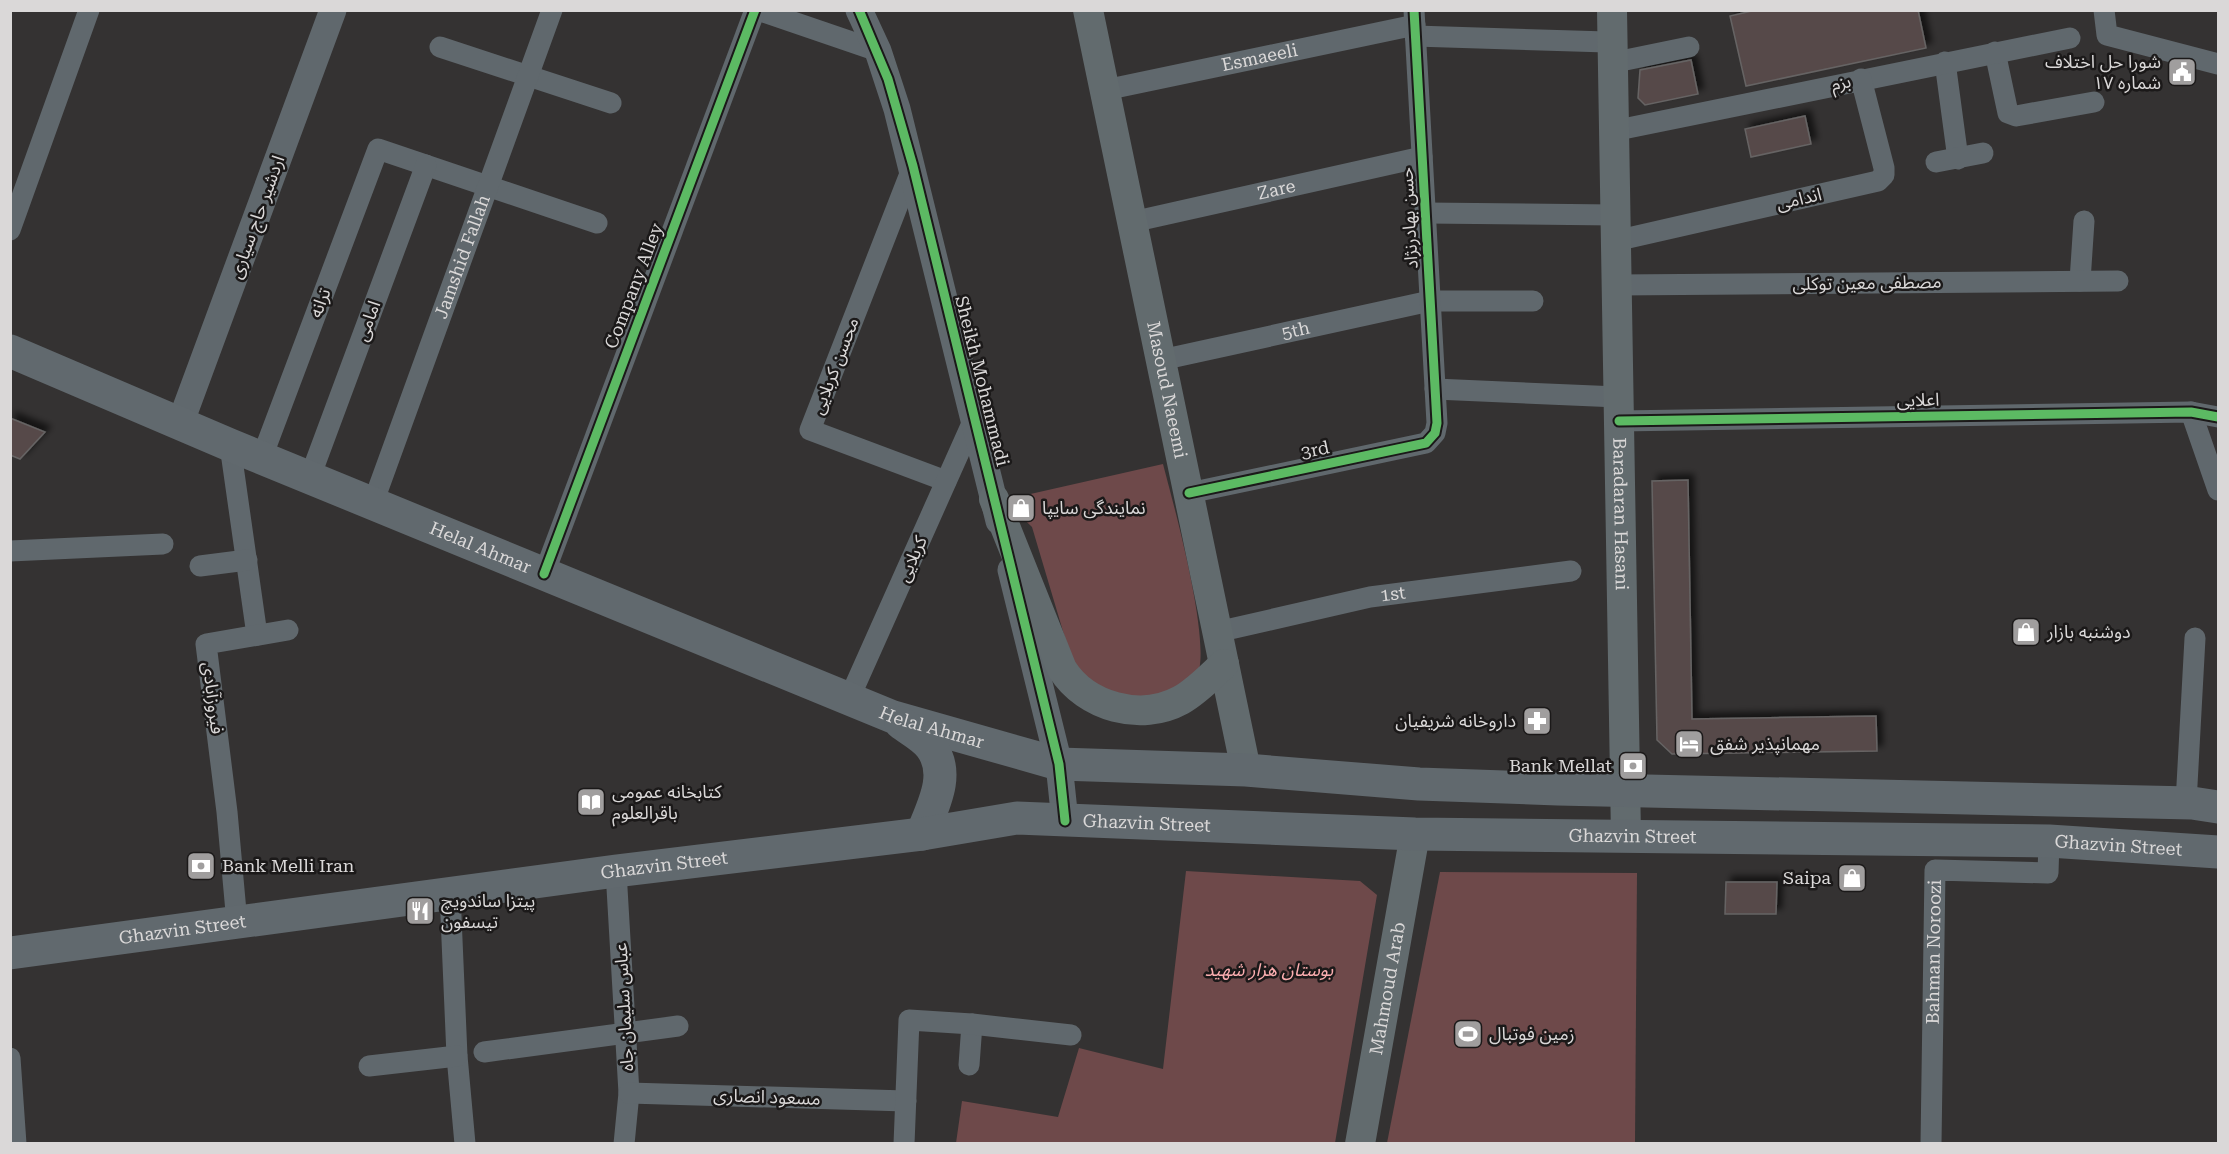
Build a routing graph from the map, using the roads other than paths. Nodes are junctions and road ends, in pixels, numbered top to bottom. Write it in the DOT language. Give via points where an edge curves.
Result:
graph roads {
  1 [pos="89,10"];
  2 [pos="333,10"];
  3 [pos="552,10"];
  4 [pos="756,10"];
  5 [pos="859,10"];
  6 [pos="1088,10"];
  7 [pos="2104,10"];
  8 [pos="1415,24"];
  9 [pos="1611,37"];
  10 [pos="2070,38"];
  11 [pos="1689,46"];
  12 [pos="440,47"];
  13 [pos="878,51"];
  14 [pos="1995,52"];
  15 [pos="1945,62"];
  16 [pos="2218,64"];
  17 [pos="528,76"];
  18 [pos="1861,79"];
  19 [pos="1105,90"];
  20 [pos="2094,102"];
  21 [pos="611,103"];
  22 [pos="1613,131"];
  23 [pos="1983,153"];
  24 [pos="1422,157"];
  25 [pos="1958,159"];
  26 [pos="1936,162"];
  27 [pos="426,165"];
  28 [pos="913,166"];
  29 [pos="488,186"];
  30 [pos="1425,213"];
  31 [pos="2084,221"];
  32 [pos="1132,222"];
  33 [pos="597,223"];
  34 [pos="1615,228"];
  35 [pos="10,230"];
  36 [pos="2080,281"];
  37 [pos="2118,281"];
  38 [pos="1616,285"];
  39 [pos="1430,301"];
  40 [pos="1533,301"];
  41 [pos="10,330"];
  42 [pos="10,351"];
  43 [pos="1161,360"];
  44 [pos="76,378"];
  45 [pos="1435,388"];
  46 [pos="1618,409"];
  47 [pos="2191,412"];
  48 [pos="2218,417"];
  49 [pos="974,418"];
  50 [pos="1437,423"];
  51 [pos="180,424"];
  52 [pos="230,445"];
  53 [pos="262,457"];
  54 [pos="310,477"];
  55 [pos="946,481"];
  56 [pos="2218,490"];
  57 [pos="1189,493"];
  58 [pos="994,499"];
  59 [pos="374,503"];
  60 [pos="163,544"];
  61 [pos="10,551"];
  62 [pos="247,560"];
  63 [pos="200,566"];
  64 [pos="1571,571"];
  65 [pos="544,574"];
  66 [pos="288,630"];
  67 [pos="1217,632"];
  68 [pos="258,635"];
  69 [pos="2195,638"];
  70 [pos="1224,664"];
  71 [pos="849,699"];
  72 [pos="893,717"];
  73 [pos="1059,764"];
  74 [pos="1246,770"];
  75 [pos="1626,790"];
  76 [pos="2186,803"];
  77 [pos="2218,807"];
  78 [pos="1065,820"];
  79 [pos="922,834"];
  80 [pos="1415,834"];
  81 [pos="1626,837"];
  82 [pos="2049,841"];
  83 [pos="2218,852"];
  84 [pos="616,871"];
  85 [pos="450,893"];
  86 [pos="237,923"];
  87 [pos="10,953"];
  88 [pos="972,1024"];
  89 [pos="678,1026"];
  90 [pos="625,1031"];
  91 [pos="1071,1035"];
  92 [pos="484,1052"];
  93 [pos="457,1056"];
  94 [pos="10,1058"];
  95 [pos="969,1065"];
  96 [pos="369,1066"];
  97 [pos="629,1093"];
  98 [pos="906,1101"];
  99 [pos="16,1143"];
  100 [pos="465,1143"];
  101 [pos="624,1143"];
  102 [pos="904,1143"];
  103 [pos="1360,1143"];
  104 [pos="1931,1143"];
  1 -- 35 [label="street"];
  2 -- 51 [label="street, اردشیر حاج سیاری"];
  3 -- 17 [label="street, Jamshid Fallah"];
  4 -- 13 [label="street"];
  4 -- 65 [label="street, Company Alley"];
  5 -- 13 [label="street, Sheikh Mohammadi"];
  6 -- 19 [label="main road, Masoud Naeemi"];
  7 -- 16 [label="street" via="2107,35"];
  8 -- 9 [label="street, Esmaeeli" via="1607,42"];
  8 -- 19 [label="street, Esmaeeli"];
  8 -- 24 [label="street, حسن بهادرنژاد"];
  9 -- 11 [label="street, Esmaeeli"];
  9 -- 22 [label="main road, Baradaran Hasani"];
  10 -- 14 [label="street, بزم"];
  12 -- 17 [label="street"];
  13 -- 28 [label="street, Sheikh Mohammadi"];
  14 -- 15 [label="street, بزم"];
  14 -- 20 [label="street" via="2008,113 2016,116"];
  15 -- 18 [label="street, بزم"];
  15 -- 25 [label="street"];
  17 -- 21 [label="street"];
  17 -- 29 [label="street, Jamshid Fallah"];
  18 -- 22 [label="street, بزم"];
  18 -- 34 [label="street, اندامی" via="1884,168 1878,181"];
  19 -- 32 [label="main road, Masoud Naeemi"];
  22 -- 34 [label="main road, Baradaran Hasani"];
  23 -- 25 [label="street"];
  24 -- 30 [label="street, حسن بهادرنژاد"];
  24 -- 32 [label="street, Zare"];
  25 -- 26 [label="street"];
  27 -- 29 [label="street"];
  27 -- 53 [label="street, ترانه" via="378,149"];
  27 -- 54 [label="street, امامی"];
  28 -- 49 [label="street, Sheikh Mohammadi"];
  28 -- 55 [label="street, محسن کربلایی" via="810,430"];
  29 -- 33 [label="street"];
  29 -- 59 [label="street, Jamshid Fallah"];
  30 -- 34 [label="street"];
  30 -- 39 [label="street, حسن بهادرنژاد"];
  31 -- 36 [label="street"];
  32 -- 43 [label="main road, Masoud Naeemi"];
  34 -- 38 [label="main road, Baradaran Hasani"];
  36 -- 37 [label="street, مصطفی معین توکلی"];
  36 -- 38 [label="street, مصطفی معین توکلی"];
  38 -- 46 [label="main road, Baradaran Hasani"];
  39 -- 40 [label="street, 5th"];
  39 -- 43 [label="street, 5th"];
  39 -- 45 [label="street, حسن بهادرنژاد"];
  41 -- 44 [label="main road"];
  42 -- 44 [label="main road, Helal Ahmar"];
  43 -- 57 [label="main road, Masoud Naeemi"];
  44 -- 51 [label="main road, Helal Ahmar"];
  45 -- 46 [label="street, اعلایی"];
  45 -- 50 [label="street, حسن بهادرنژاد"];
  46 -- 47 [label="street, اعلایی"];
  46 -- 75 [label="main road, Baradaran Hasani"];
  47 -- 48 [label="street, اعلایی"];
  47 -- 56 [label="street"];
  49 -- 55 [label="street, کربلایی"];
  49 -- 58 [label="street, Sheikh Mohammadi"];
  50 -- 57 [label="street, 3rd" via="1426,443"];
  51 -- 52 [label="main road, Helal Ahmar"];
  52 -- 53 [label="main road, Helal Ahmar"];
  52 -- 62 [label="street"];
  53 -- 54 [label="main road, Helal Ahmar"];
  54 -- 59 [label="main road, Helal Ahmar"];
  55 -- 71 [label="street, کربلایی"];
  57 -- 67 [label="main road, Masoud Naeemi"];
  58 -- 70 [label="main road" via="1062,669 1091,699 1113,708 1161,707 1194,692"];
  58 -- 73 [label="street, Sheikh Mohammadi"];
  59 -- 65 [label="main road, Helal Ahmar"];
  60 -- 61 [label="street"];
  62 -- 63 [label="street"];
  62 -- 68 [label="street"];
  64 -- 67 [label="street, 1st" via="1370,597"];
  65 -- 71 [label="main road, Helal Ahmar"];
  66 -- 68 [label="street"];
  67 -- 70 [label="main road, Masoud Naeemi"];
  68 -- 86 [label="street, فیروزآبادی" via="206,644"];
  69 -- 76 [label="street"];
  70 -- 74 [label="main road, Masoud Naeemi"];
  71 -- 72 [label="main road, Helal Ahmar"];
  72 -- 73 [label="main road, Helal Ahmar"];
  72 -- 79 [label="main road" via="931,746 939,766 939,789"];
  73 -- 74 [label="main road"];
  73 -- 78 [label="street, Sheikh Mohammadi"];
  74 -- 75 [label="main road" via="1419,784"];
  75 -- 76 [label="main road"];
  75 -- 81 [label="main road, Baradaran Hasani"];
  76 -- 77 [label="main road"];
  78 -- 79 [label="main road, Ghazvin Street" via="1017,818"];
  78 -- 80 [label="main road, Ghazvin Street"];
  79 -- 84 [label="main road, Ghazvin Street"];
  80 -- 81 [label="main road, Ghazvin Street"];
  80 -- 103 [label="main road, Mahmoud Arab"];
  81 -- 82 [label="main road, Ghazvin Street"];
  82 -- 83 [label="main road, Ghazvin Street"];
  82 -- 104 [label="street, Bahman Noroozi" via="2048,873 1935,870"];
  84 -- 85 [label="main road, Ghazvin Street"];
  84 -- 90 [label="street, عباس سلیمان جاه"];
  85 -- 86 [label="main road, Ghazvin Street"];
  85 -- 93 [label="street"];
  86 -- 87 [label="main road, Ghazvin Street"];
  88 -- 91 [label="street"];
  88 -- 95 [label="street"];
  88 -- 98 [label="street" via="909,1020"];
  89 -- 90 [label="street"];
  90 -- 92 [label="street"];
  90 -- 97 [label="street, عباس سلیمان جاه"];
  93 -- 96 [label="street"];
  93 -- 100 [label="street"];
  94 -- 99 [label="street"];
  97 -- 98 [label="street, مسعود انصاری"];
  97 -- 101 [label="street, عباس سلیمان جاه"];
  98 -- 102 [label="street"];
}
